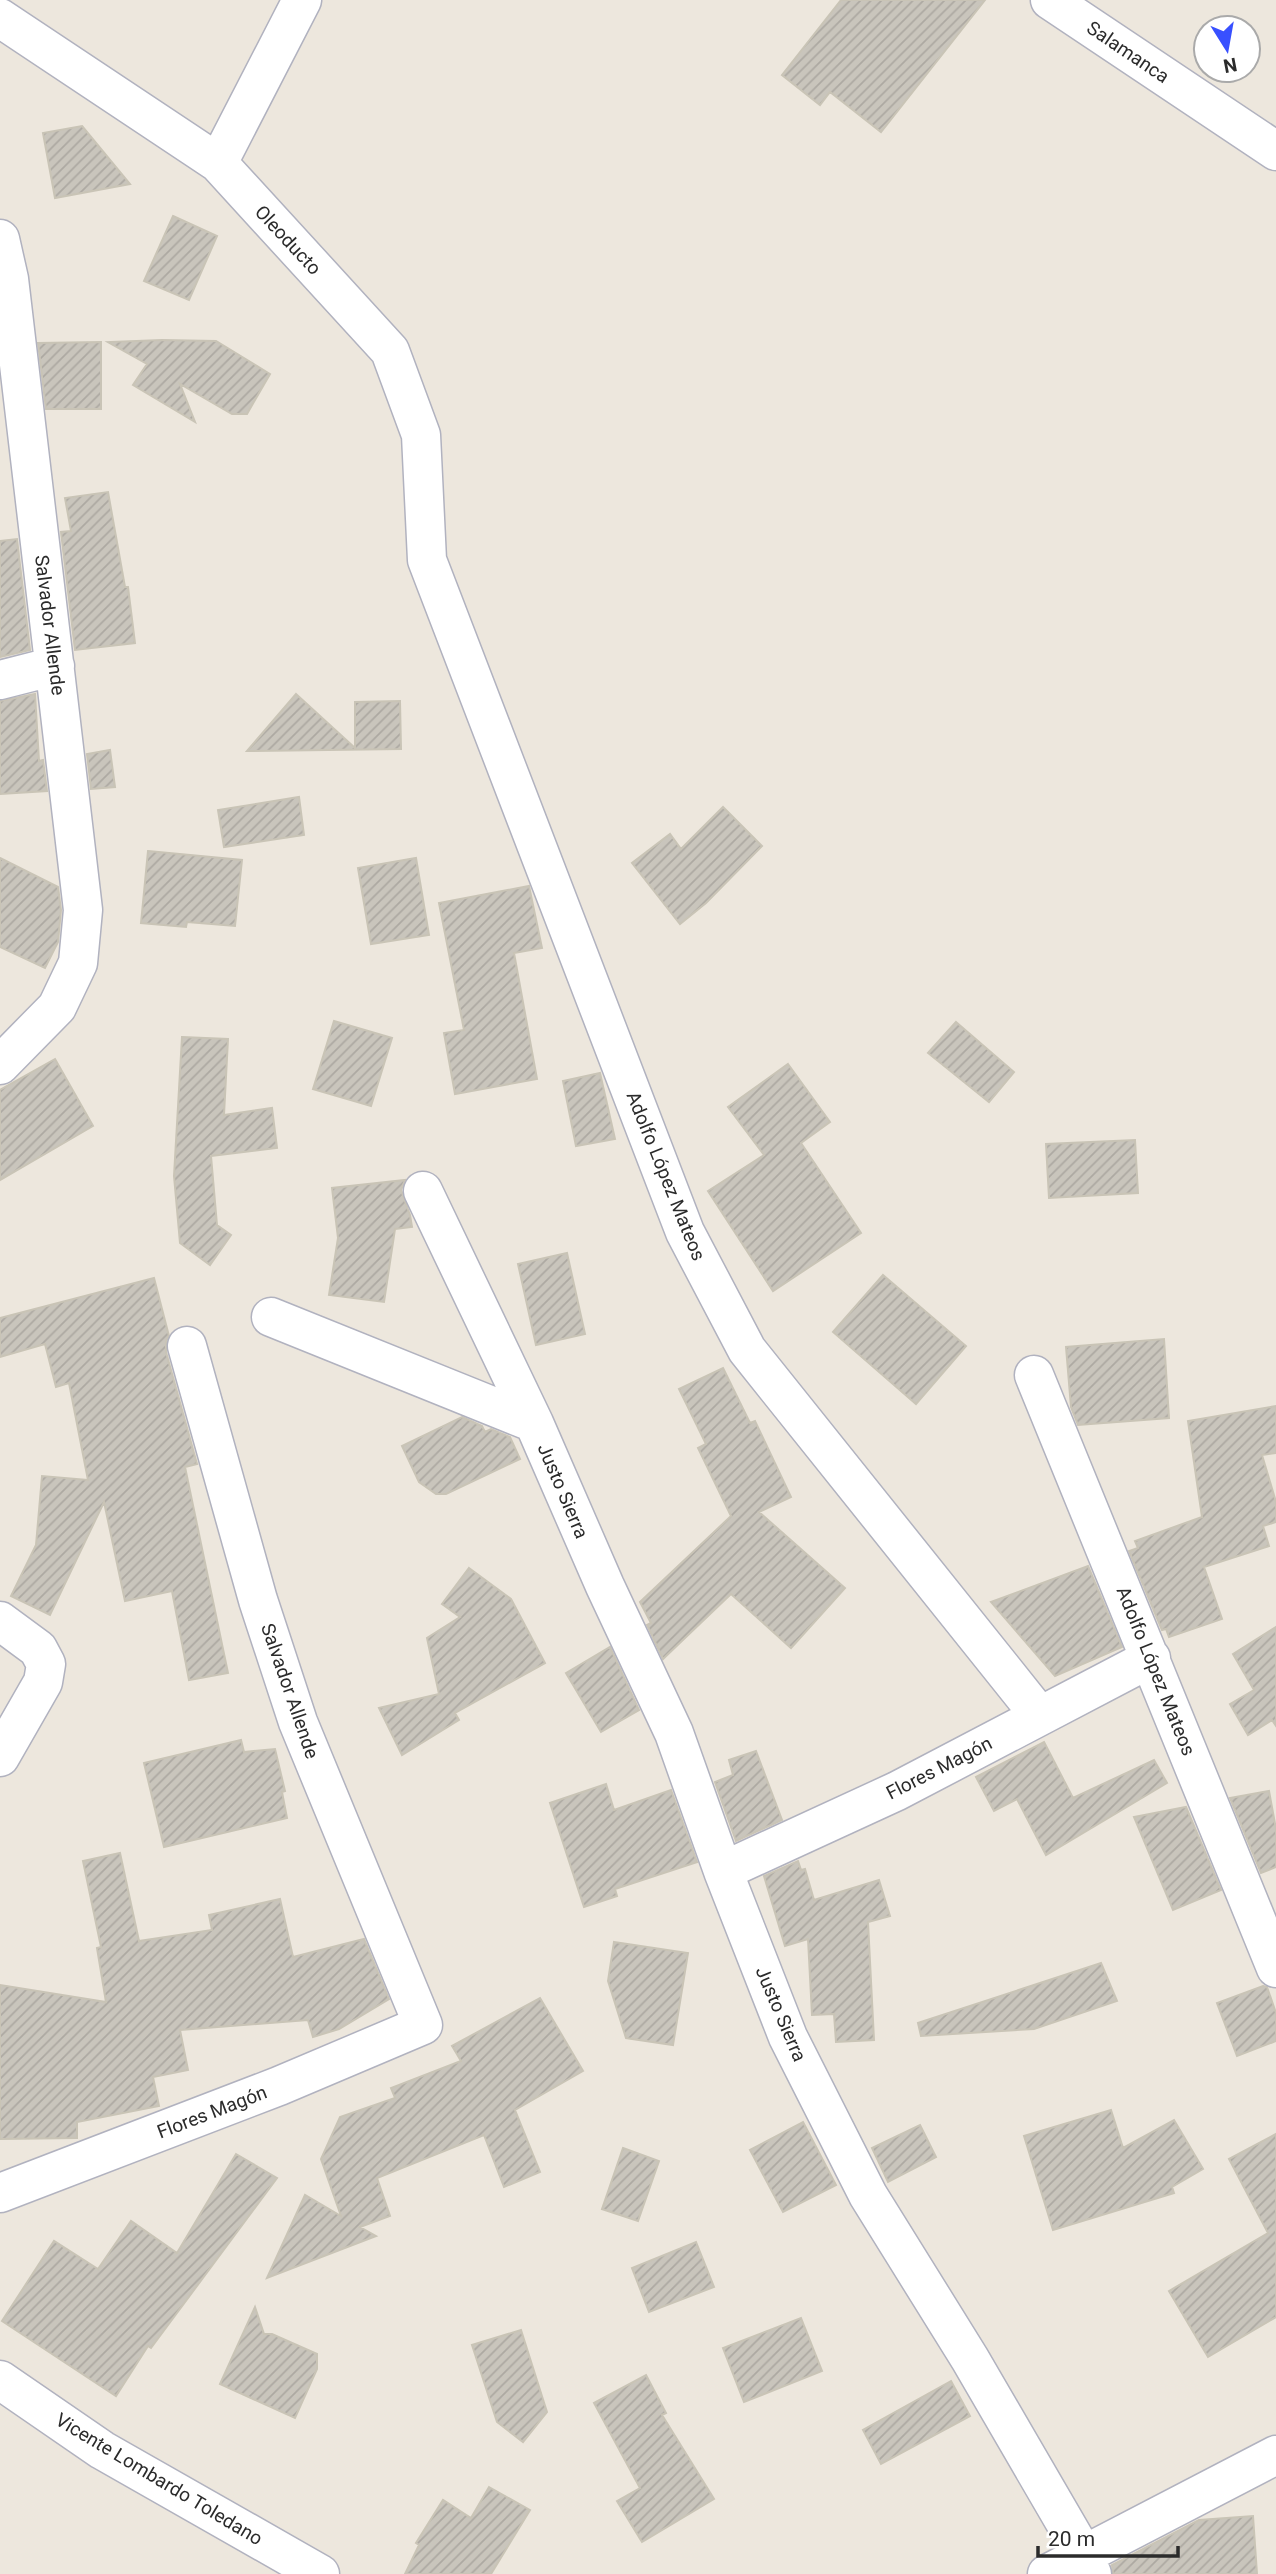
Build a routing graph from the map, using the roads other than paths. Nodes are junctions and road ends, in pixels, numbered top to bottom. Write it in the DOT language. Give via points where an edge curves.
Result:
graph roads {
  1 [pos="303,0"];
  2 [pos="1050,0"];
  3 [pos="0,18"];
  4 [pos="1276,151"];
  5 [pos="218,163"];
  6 [pos="0,239"];
  7 [pos="427,560"];
  8 [pos="55,666"];
  9 [pos="0,680"];
  10 [pos="0,1065"];
  11 [pos="423,1191"];
  12 [pos="271,1317"];
  13 [pos="187,1346"];
  14 [pos="1034,1375"];
  15 [pos="534,1423"];
  16 [pos="0,1621"];
  17 [pos="1151,1658"];
  18 [pos="1040,1716"];
  19 [pos="0,1756"];
  20 [pos="723,1871"];
  21 [pos="1276,1968"];
  22 [pos="422,2025"];
  23 [pos="0,2193"];
  24 [pos="0,2380"];
  25 [pos="1276,2455"];
  26 [pos="1088,2565"];
  27 [pos="320,2574"];
  28 [pos="1047,2574"];
  1 -- 5 [label="street"];
  2 -- 4 [label="street, Salamanca"];
  3 -- 5 [label="street, Oleoducto"];
  5 -- 7 [label="street, Oleoducto" via="390,351 421,435"];
  6 -- 8 [label="street, Salvador Allende" via="9,279"];
  7 -- 18 [label="street, Adolfo López Mateos" via="691,1244 747,1350"];
  8 -- 9 [label="street"];
  8 -- 10 [label="street, Salvador Allende" via="83,910 78,963 57,1007"];
  11 -- 15 [label="street, Justo Sierra"];
  12 -- 15 [label="street, Justo Sierra"];
  13 -- 22 [label="street, Salvador Allende" via="258,1600 298,1722"];
  14 -- 17 [label="street, Adolfo López Mateos"];
  15 -- 20 [label="street, Justo Sierra" via="674,1733"];
  16 -- 19 [label="street" via="38,1649 46,1664 43,1682"];
  17 -- 18 [label="street, Flores Magón"];
  17 -- 21 [label="street, Adolfo López Mateos"];
  18 -- 20 [label="street, Flores Magón" via="897,1791"];
  20 -- 26 [label="street, Justo Sierra" via="788,2037 868,2195"];
  22 -- 23 [label="street, Flores Magón" via="267,2091"];
  24 -- 27 [label="street, Vicente Lombardo Toledano" via="102,2450"];
  25 -- 26 [label="street"];
  26 -- 28 [label="street"];
}
